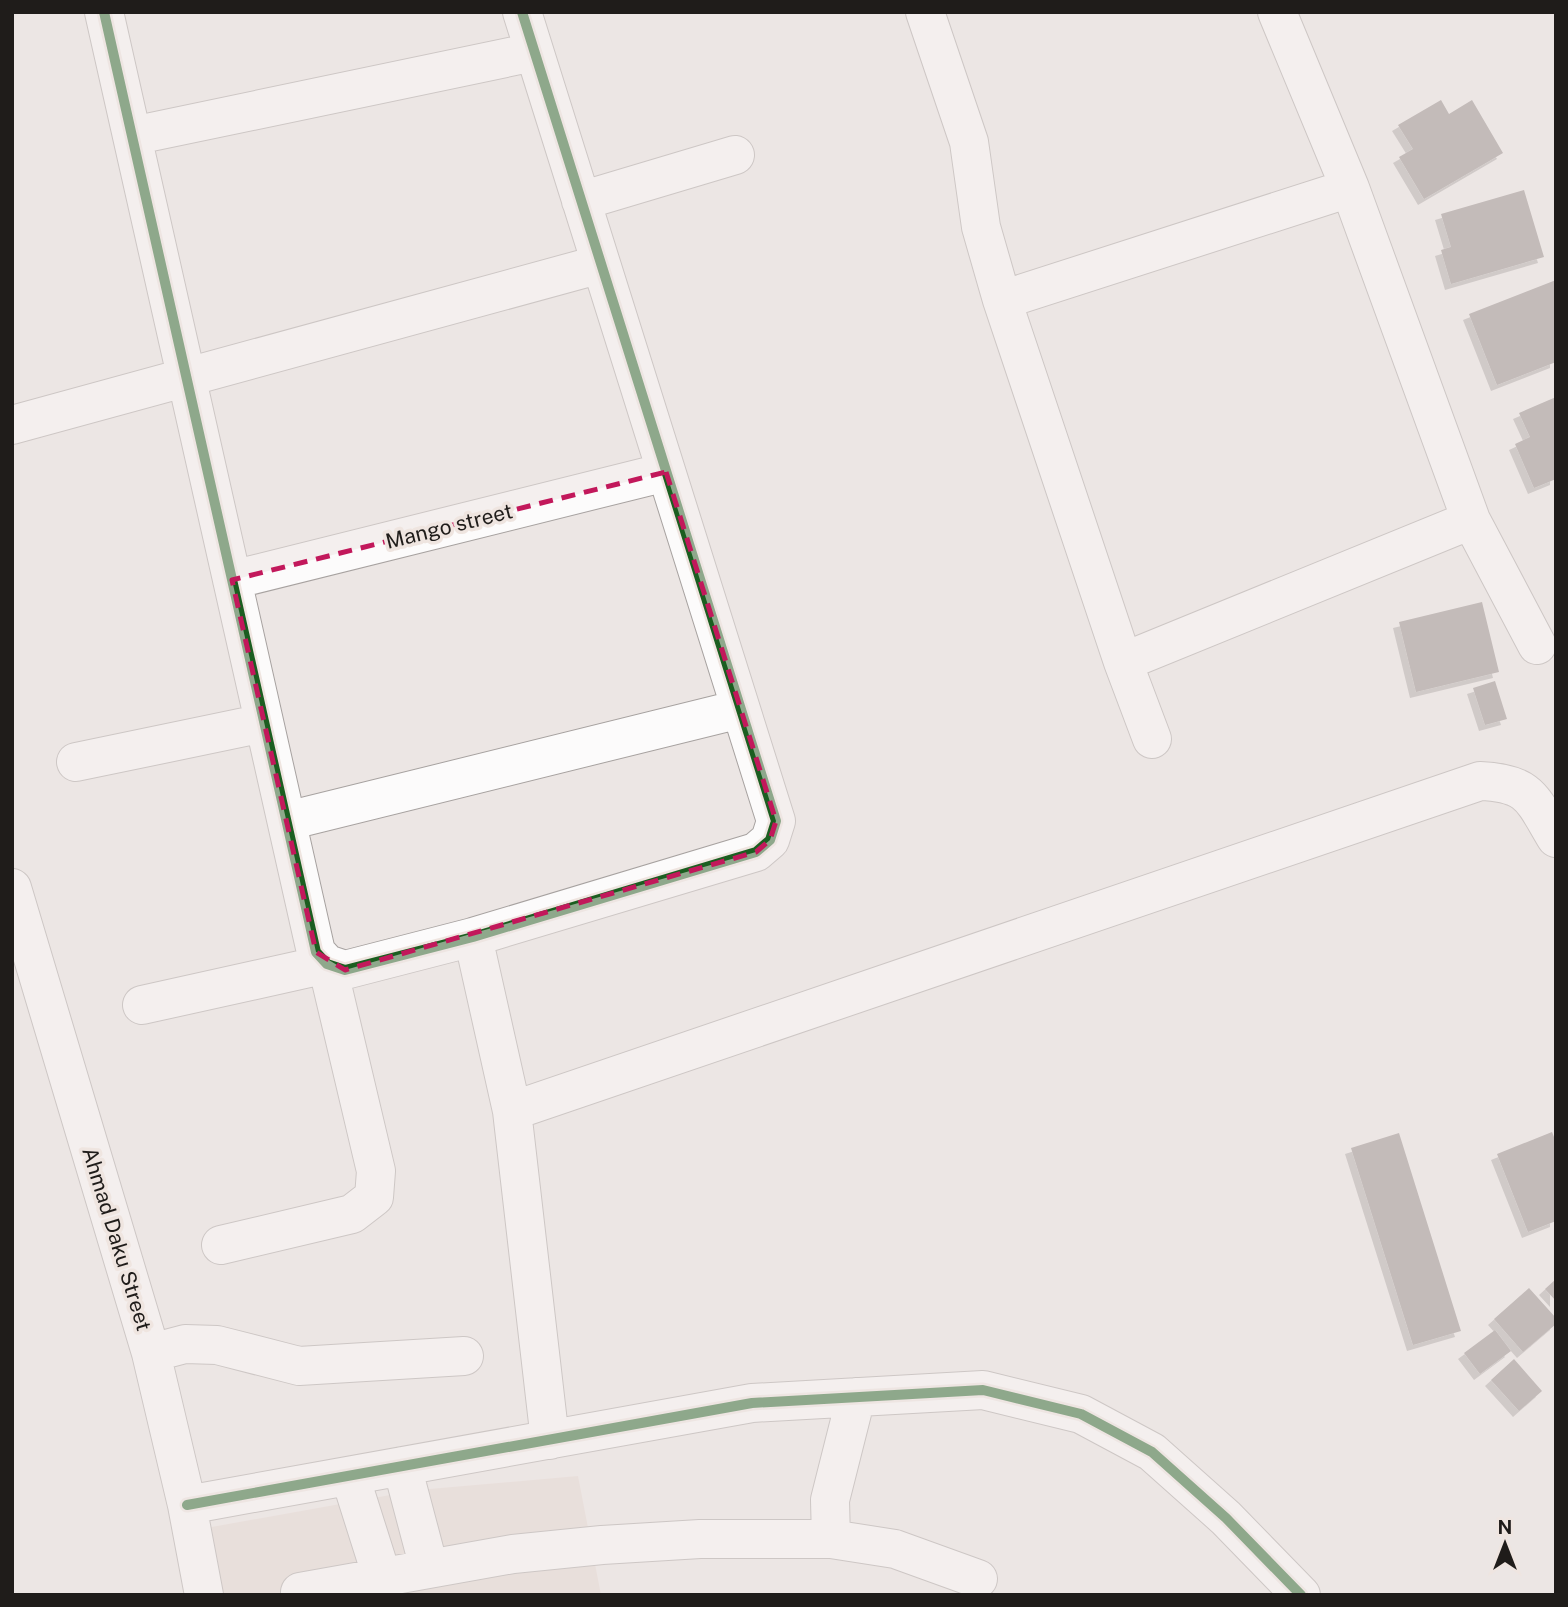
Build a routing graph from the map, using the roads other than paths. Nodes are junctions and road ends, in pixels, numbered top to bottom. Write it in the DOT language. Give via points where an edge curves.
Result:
graph roads {
  1 [pos="104,12"];
  2 [pos="522,12"];
  3 [pos="925,12"];
  4 [pos="1278,12"];
  5 [pos="534,52"];
  6 [pos="132,136"];
  7 [pos="735,155"];
  8 [pos="1350,188"];
  9 [pos="581,201"];
  10 [pos="601,264"];
  11 [pos="1002,300"];
  12 [pos="186,378"];
  13 [pos="12,425"];
  14 [pos="666,472"];
  15 [pos="1471,520"];
  16 [pos="232,580"];
  17 [pos="1537,645"];
  18 [pos="1123,662"];
  19 [pos="740,709"];
  20 [pos="264,723"];
  21 [pos="1152,739"];
  22 [pos="76,761"];
  23 [pos="287,821"];
  24 [pos="1556,838"];
  25 [pos="12,888"];
  26 [pos="473,937"];
  27 [pos="327,964"];
  28 [pos="142,1005"];
  29 [pos="512,1111"];
  30 [pos="221,1245"];
  31 [pos="151,1353"];
  32 [pos="464,1356"];
  33 [pos="856,1397"];
  34 [pos="550,1440"];
  35 [pos="402,1466"];
  36 [pos="350,1476"];
  37 [pos="187,1505"];
  38 [pos="831,1539"];
  39 [pos="429,1568"];
  40 [pos="382,1577"];
  41 [pos="978,1579"];
  42 [pos="300,1592"];
  43 [pos="204,1595"];
  44 [pos="1301,1595"];
  1 -- 6 [label="street"];
  2 -- 5 [label="street"];
  3 -- 11 [label="street" via="969,142 981,228"];
  4 -- 8 [label="street"];
  5 -- 6 [label="street"];
  5 -- 9 [label="street"];
  6 -- 12 [label="street"];
  7 -- 9 [label="street"];
  8 -- 11 [label="street"];
  8 -- 15 [label="street"];
  9 -- 10 [label="street"];
  10 -- 12 [label="street"];
  10 -- 14 [label="street"];
  11 -- 18 [label="street"];
  12 -- 13 [label="street"];
  12 -- 16 [label="street"];
  14 -- 16 [label="street, Mango street"];
  14 -- 19 [label="street"];
  15 -- 17 [label="street"];
  15 -- 18 [label="street"];
  16 -- 20 [label="street"];
  18 -- 21 [label="street"];
  19 -- 23 [label="street"];
  19 -- 26 [label="street" via="776,821 770,840 756,852"];
  20 -- 22 [label="street"];
  20 -- 23 [label="street"];
  23 -- 27 [label="street" via="316,952"];
  24 -- 29 [label="street" via="1531,797 1506,782 1480,781"];
  25 -- 31 [label="street, Ahmad Daku Street"];
  26 -- 27 [label="street" via="345,970"];
  26 -- 29 [label="street"];
  27 -- 28 [label="street"];
  27 -- 30 [label="street" via="376,1171 374,1197 352,1214"];
  29 -- 34 [label="street"];
  31 -- 32 [label="street" via="185,1344 217,1345 299,1366"];
  31 -- 37 [label="street, Ahmad Daku Street"];
  33 -- 34 [label="street" via="752,1403"];
  33 -- 38 [label="street" via="830,1500"];
  33 -- 44 [label="street" via="983,1390 1081,1414 1152,1452 1226,1518"];
  34 -- 35 [label="street"];
  35 -- 36 [label="street"];
  35 -- 39 [label="street"];
  36 -- 37 [label="street"];
  36 -- 40 [label="street"];
  37 -- 43 [label="street, Ahmad Daku Street"];
  38 -- 39 [label="street" via="602,1545"];
  38 -- 41 [label="street" via="895,1549"];
  39 -- 40 [label="street"];
  40 -- 42 [label="street"];
}
